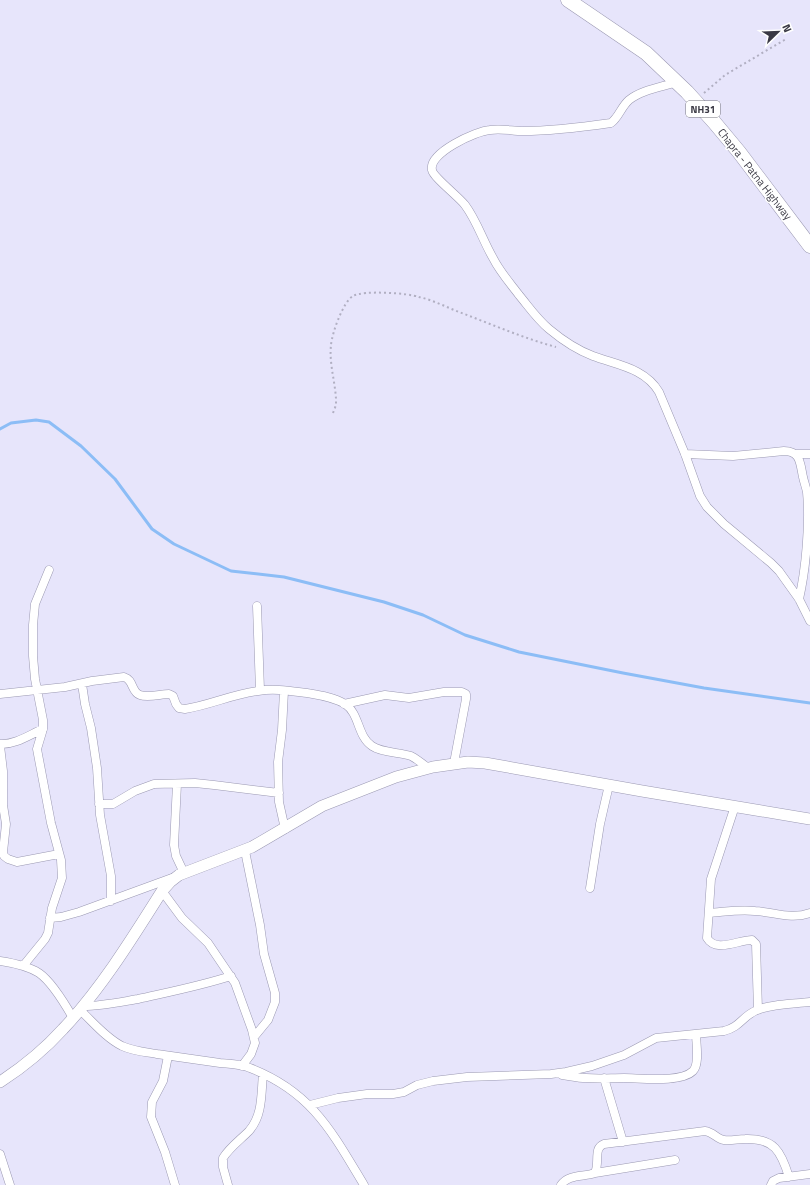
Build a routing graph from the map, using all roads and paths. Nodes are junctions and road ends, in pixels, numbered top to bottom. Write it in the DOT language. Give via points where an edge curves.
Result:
graph roads {
  1 [pos="568,0"];
  2 [pos="786,39"];
  3 [pos="677,82"];
  4 [pos="696,102"];
  5 [pos="810,246"];
  6 [pos="557,347"];
  7 [pos="333,413"];
  8 [pos="685,454"];
  9 [pos="795,454"];
  10 [pos="810,454"];
  11 [pos="49,570"];
  12 [pos="799,599"];
  13 [pos="257,606"];
  14 [pos="810,621"];
  15 [pos="82,684"];
  16 [pos="37,690"];
  17 [pos="260,690"];
  18 [pos="284,691"];
  19 [pos="0,694"];
  20 [pos="344,704"];
  21 [pos="43,729"];
  22 [pos="0,745"];
  23 [pos="454,764"];
  24 [pos="428,768"];
  25 [pos="177,784"];
  26 [pos="609,785"];
  27 [pos="279,793"];
  28 [pos="99,804"];
  29 [pos="735,806"];
  30 [pos="810,819"];
  31 [pos="285,829"];
  32 [pos="245,851"];
  33 [pos="59,854"];
  34 [pos="182,874"];
  35 [pos="590,888"];
  36 [pos="162,891"];
  37 [pos="111,901"];
  38 [pos="709,913"];
  39 [pos="810,913"];
  40 [pos="50,918"];
  41 [pos="0,961"];
  42 [pos="22,966"];
  43 [pos="231,976"];
  44 [pos="810,1002"];
  45 [pos="758,1010"];
  46 [pos="79,1012"];
  47 [pos="696,1034"];
  48 [pos="254,1037"];
  49 [pos="168,1056"];
  50 [pos="242,1066"];
  51 [pos="263,1074"];
  52 [pos="551,1074"];
  53 [pos="604,1078"];
  54 [pos="0,1082"];
  55 [pos="310,1105"];
  56 [pos="623,1142"];
  57 [pos="0,1154"];
  58 [pos="675,1160"];
  59 [pos="595,1173"];
  60 [pos="810,1174"];
  61 [pos="789,1177"];
  62 [pos="10,1185"];
  63 [pos="175,1185"];
  64 [pos="228,1185"];
  65 [pos="364,1185"];
  66 [pos="561,1185"];
  67 [pos="771,1185"];
  1 -- 3 [label="highway, Chapra - Patna Highway / NH31" via="646,53"];
  2 -- 4 [label="path" via="725,75"];
  3 -- 4 [label="highway, Chapra - Patna Highway / NH31"];
  3 -- 8 [label="street" via="635,96 624,105 611,123 523,131 482,131 448,149 431,166 434,176 466,206 502,273 540,321 558,336 592,356 634,370 654,384"];
  4 -- 5 [label="highway, Chapra - Patna Highway / NH31" via="739,152"];
  6 -- 7 [label="path" via="419,296 376,292 358,294 352,296 348,302 333,335 331,353 336,405"];
  8 -- 9 [label="street" via="733,456 784,451"];
  8 -- 12 [label="street" via="700,496 707,507 771,563"];
  9 -- 10 [label="street"];
  9 -- 12 [label="street" via="799,459 808,514 806,560"];
  11 -- 16 [label="street" via="35,604 33,656"];
  12 -- 14 [label="street"];
  13 -- 17 [label="street"];
  15 -- 16 [label="street"];
  15 -- 17 [label="street" via="124,677 128,678 139,695 169,694 173,696 179,708 185,709"];
  15 -- 28 [label="street" via="97,768"];
  16 -- 19 [label="street"];
  16 -- 21 [label="street"];
  17 -- 18 [label="street"];
  18 -- 20 [label="street" via="315,694"];
  18 -- 27 [label="street" via="278,762"];
  20 -- 23 [label="street" via="384,695 409,698 444,692 466,694"];
  20 -- 24 [label="street" via="353,711 367,742 373,747 411,756"];
  21 -- 22 [label="street"];
  21 -- 33 [label="street" via="37,749"];
  22 -- 33 [label="street" via="6,824 4,856 17,862"];
  23 -- 24 [label="street"];
  23 -- 26 [label="street" via="485,762"];
  24 -- 31 [label="street" via="396,777 329,804"];
  25 -- 27 [label="street" via="214,784"];
  25 -- 28 [label="street" via="154,784 135,791 113,804"];
  25 -- 34 [label="street" via="174,845"];
  26 -- 29 [label="street"];
  26 -- 35 [label="street"];
  27 -- 31 [label="street"];
  28 -- 37 [label="street" via="111,876"];
  29 -- 30 [label="street"];
  29 -- 38 [label="street" via="711,879"];
  31 -- 32 [label="street"];
  32 -- 34 [label="street"];
  32 -- 48 [label="street" via="264,954 275,993 275,1002 268,1020"];
  33 -- 40 [label="street" via="62,878"];
  34 -- 36 [label="street"];
  34 -- 37 [label="street"];
  36 -- 43 [label="street" via="182,918 208,944"];
  36 -- 46 [label="street" via="126,948"];
  37 -- 40 [label="street" via="69,915"];
  38 -- 39 [label="street" via="755,911 783,916"];
  38 -- 45 [label="street" via="709,942 726,945 752,940 756,944"];
  40 -- 42 [label="street" via="48,934"];
  41 -- 42 [label="street"];
  42 -- 46 [label="street" via="39,973 64,1002"];
  43 -- 46 [label="street"];
  43 -- 48 [label="street"];
  44 -- 45 [label="street"];
  45 -- 47 [label="street" via="753,1011 731,1029"];
  46 -- 49 [label="street" via="120,1045"];
  46 -- 54 [label="street" via="46,1046"];
  47 -- 52 [label="street" via="656,1038 634,1051 597,1064"];
  47 -- 53 [label="street" via="696,1066 688,1074 663,1079"];
  48 -- 50 [label="street" via="254,1047"];
  49 -- 50 [label="street"];
  49 -- 63 [label="street" via="163,1081 152,1102 151,1117"];
  50 -- 51 [label="street"];
  51 -- 55 [label="street"];
  51 -- 64 [label="street" via="257,1119 223,1158"];
  52 -- 53 [label="street"];
  52 -- 55 [label="street" via="433,1081 404,1092 338,1098"];
  53 -- 56 [label="street"];
  55 -- 65 [label="street" via="329,1127"];
  56 -- 59 [label="street" via="600,1145 597,1149"];
  56 -- 61 [label="street" via="705,1131 721,1140 761,1140 770,1143 781,1155"];
  57 -- 62 [label="street"];
  58 -- 59 [label="street"];
  59 -- 66 [label="street" via="568,1179"];
  60 -- 61 [label="street"];
  61 -- 67 [label="street" via="773,1180"];
}
